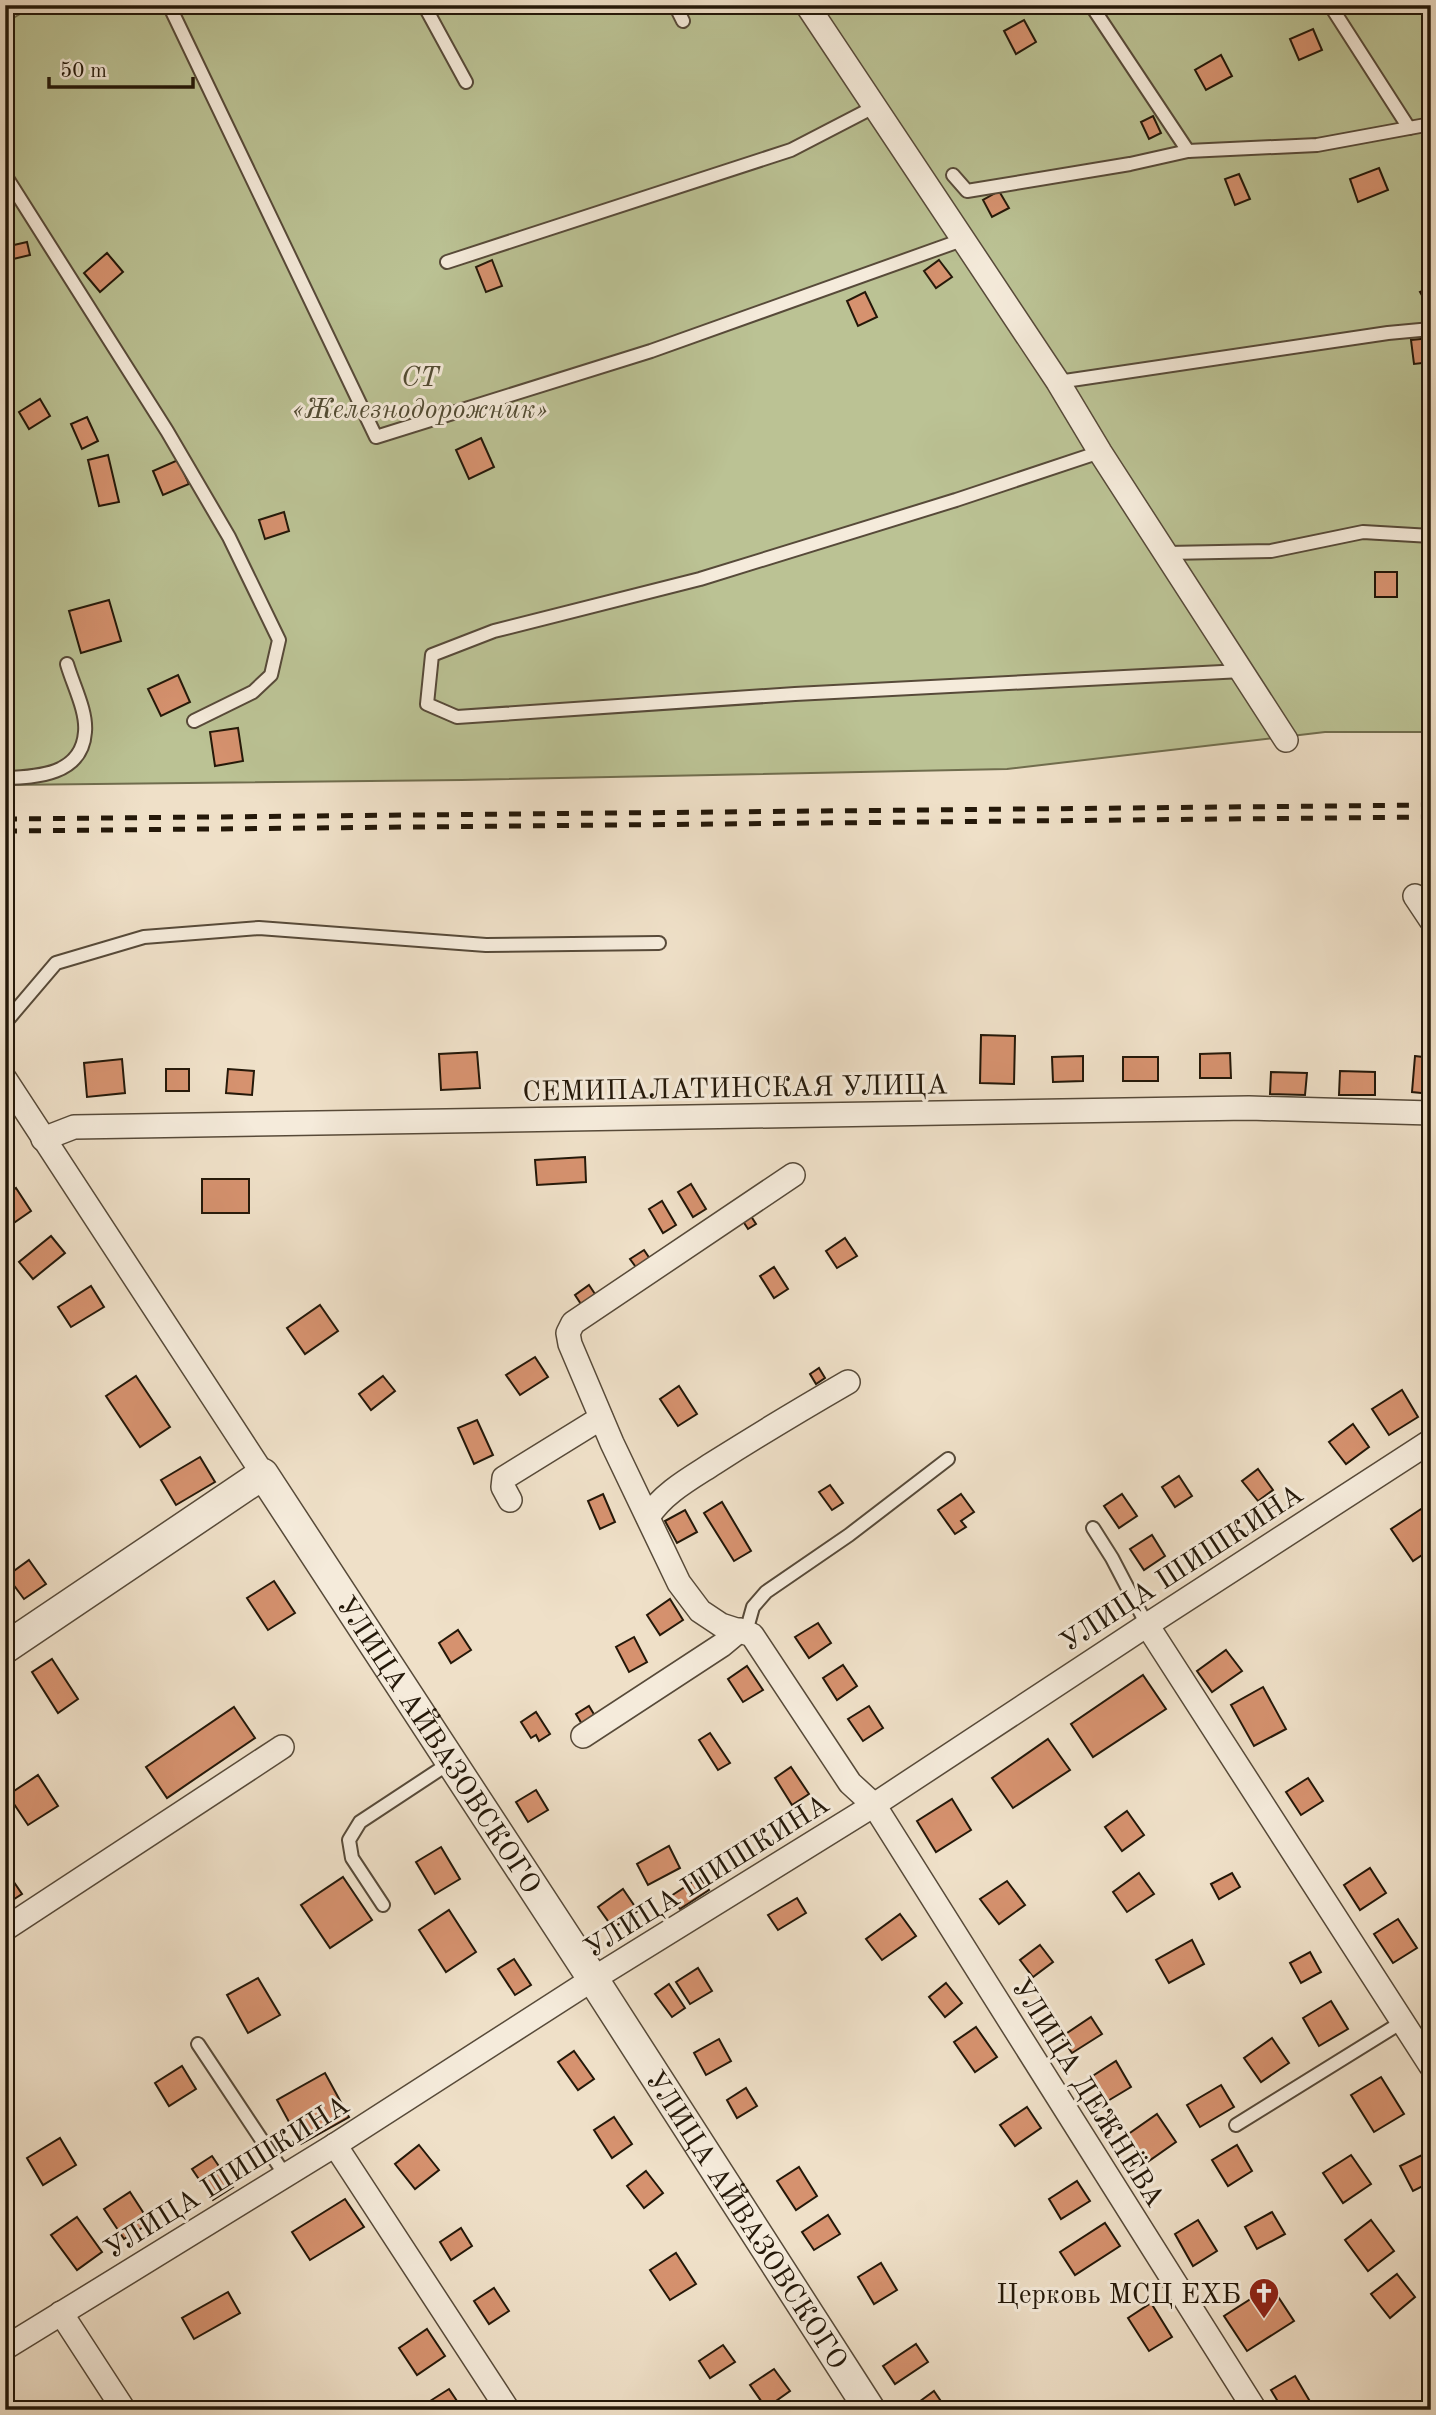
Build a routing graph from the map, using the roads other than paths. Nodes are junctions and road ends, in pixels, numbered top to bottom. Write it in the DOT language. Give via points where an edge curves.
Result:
graph roads {
  1 [pos="169,5"];
  2 [pos="424,5"];
  3 [pos="675,5"];
  4 [pos="807,5"];
  5 [pos="1091,5"];
  6 [pos="1330,5"];
  7 [pos="683,22"];
  8 [pos="466,82"];
  9 [pos="874,107"];
  10 [pos="1431,124"];
  11 [pos="1409,128"];
  12 [pos="1188,151"];
  13 [pos="5,175"];
  14 [pos="953,175"];
  15 [pos="962,240"];
  16 [pos="447,262"];
  17 [pos="1431,329"];
  18 [pos="1058,382"];
  19 [pos="1100,452"];
  20 [pos="1431,536"];
  21 [pos="1167,552"];
  22 [pos="67,664"];
  23 [pos="1242,671"];
  24 [pos="194,721"];
  25 [pos="1286,740"];
  26 [pos="5,778"];
  27 [pos="1416,896"];
  28 [pos="1431,920"];
  29 [pos="659,943"];
  30 [pos="5,1023"];
  31 [pos="5,1079"];
  32 [pos="1431,1113"];
  33 [pos="43,1139"];
  34 [pos="793,1175"];
  35 [pos="848,1382"];
  36 [pos="601,1418"];
  37 [pos="1427,1451"];
  38 [pos="948,1459"];
  39 [pos="263,1474"];
  40 [pos="510,1500"];
  41 [pos="648,1517"];
  42 [pos="1093,1528"];
  43 [pos="1147,1625"];
  44 [pos="743,1631"];
  45 [pos="5,1648"];
  46 [pos="583,1736"];
  47 [pos="282,1746"];
  48 [pos="452,1762"];
  49 [pos="874,1805"];
  50 [pos="383,1905"];
  51 [pos="5,1929"];
  52 [pos="593,1979"];
  53 [pos="1402,2022"];
  54 [pos="198,2043"];
  55 [pos="1431,2066"];
  56 [pos="1236,2125"];
  57 [pos="335,2145"];
  58 [pos="285,2175"];
  59 [pos="61,2313"];
  60 [pos="5,2348"];
  61 [pos="124,2410"];
  62 [pos="508,2410"];
  63 [pos="870,2410"];
  64 [pos="1255,2410"];
  1 -- 15 [label="lane" via="376,438 651,351"];
  2 -- 8 [label="lane"];
  3 -- 7 [label="lane"];
  4 -- 9 [label="street"];
  5 -- 12 [label="lane"];
  6 -- 11 [label="lane"];
  9 -- 15 [label="street"];
  9 -- 16 [label="lane" via="790,150"];
  10 -- 11 [label="lane"];
  11 -- 12 [label="lane" via="1317,145"];
  12 -- 14 [label="lane" via="967,191"];
  13 -- 24 [label="lane" via="167,431 229,537 279,640 271,675 253,692"];
  15 -- 18 [label="street"];
  17 -- 18 [label="lane"];
  18 -- 19 [label="street"];
  19 -- 21 [label="street"];
  19 -- 23 [label="lane" via="700,579 494,631 432,655 427,705 457,718 795,694"];
  20 -- 21 [label="lane" via="1363,532 1270,551"];
  21 -- 23 [label="street"];
  22 -- 26 [label="lane" via="85,732 80,750 55,773"];
  23 -- 25 [label="street"];
  27 -- 28 [label="street"];
  29 -- 30 [label="lane" via="486,945 259,928 144,937 56,963"];
  31 -- 33 [label="street, УЛИЦА АЙВАЗОВСКОГО"];
  32 -- 33 [label="street, СЕМИПАЛАТИНСКАЯ УЛИЦА" via="1249,1108 74,1127"];
  33 -- 39 [label="street, УЛИЦА АЙВАЗОВСКОГО"];
  34 -- 36 [label="street" via="573,1323 568,1333 570,1344"];
  35 -- 41 [label="street" via="692,1478 656,1504"];
  36 -- 40 [label="street" via="505,1478 502,1487"];
  36 -- 41 [label="street"];
  37 -- 43 [label="street, УЛИЦА ШИШКИНА"];
  38 -- 44 [label="lane" via="766,1592 753,1607"];
  39 -- 45 [label="street"];
  39 -- 48 [label="street, УЛИЦА АЙВАЗОВСКОГО"];
  41 -- 44 [label="street" via="679,1583 700,1611 721,1625"];
  42 -- 43 [label="lane"];
  43 -- 49 [label="street, УЛИЦА ШИШКИНА"];
  43 -- 53 [label="street"];
  44 -- 46 [label="street"];
  44 -- 49 [label="street, УЛИЦА ДЕЖНЁВА" via="752,1635 850,1783"];
  47 -- 51 [label="street"];
  48 -- 50 [label="lane" via="360,1822 349,1840 352,1858"];
  48 -- 52 [label="street, УЛИЦА АЙВАЗОВСКОГО"];
  49 -- 52 [label="street, УЛИЦА ШИШКИНА"];
  49 -- 64 [label="street, УЛИЦА ДЕЖНЁВА"];
  52 -- 57 [label="street, УЛИЦА ШИШКИНА"];
  52 -- 63 [label="street, УЛИЦА АЙВАЗОВСКОГО"];
  53 -- 55 [label="street"];
  53 -- 56 [label="lane"];
  54 -- 58 [label="lane"];
  57 -- 58 [label="street, УЛИЦА ШИШКИНА"];
  57 -- 62 [label="street"];
  58 -- 59 [label="street, УЛИЦА ШИШКИНА"];
  59 -- 60 [label="street, УЛИЦА ШИШКИНА"];
  59 -- 61 [label="street"];
}
